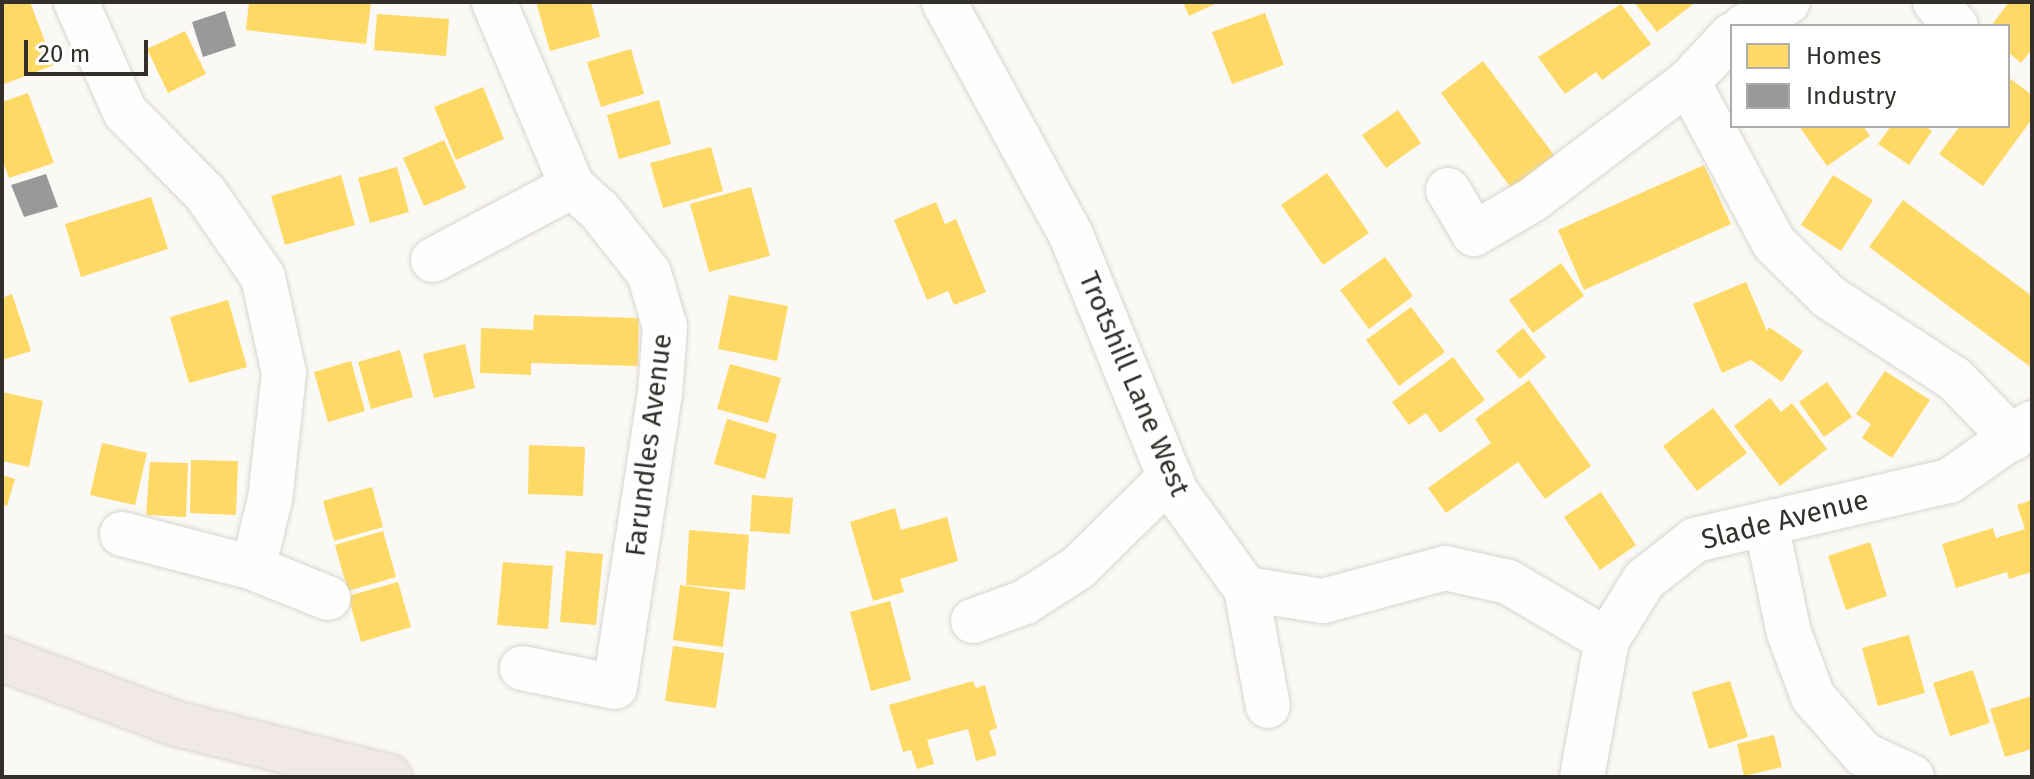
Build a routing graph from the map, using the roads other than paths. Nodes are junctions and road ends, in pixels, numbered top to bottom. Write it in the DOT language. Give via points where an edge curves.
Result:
graph roads {
  1 [pos="76,2"];
  2 [pos="494,2"];
  3 [pos="944,2"];
  4 [pos="1788,2"];
  5 [pos="1935,2"];
  6 [pos="1749,24"];
  7 [pos="1954,24"];
  8 [pos="1730,37"];
  9 [pos="1688,82"];
  10 [pos="572,186"];
  11 [pos="1448,190"];
  12 [pos="433,260"];
  13 [pos="2023,431"];
  14 [pos="1170,477"];
  15 [pos="1766,524"];
  16 [pos="122,534"];
  17 [pos="253,568"];
  18 [pos="1246,589"];
  19 [pos="328,598"];
  20 [pos="973,621"];
  21 [pos="1607,640"];
  22 [pos="2,659"];
  23 [pos="522,668"];
  24 [pos="1268,706"];
  25 [pos="389,777"];
  26 [pos="1582,777"];
  27 [pos="1912,777"];
  1 -- 17 [label="street" via="125,112 205,193 263,277 284,373 270,499"];
  2 -- 10 [label="street, Farundles Avenue"];
  3 -- 14 [label="street, Trotshill Lane West" via="1071,235"];
  4 -- 6 [label="street"];
  5 -- 7 [label="street"];
  8 -- 9 [label="street"];
  9 -- 11 [label="street" via="1532,200 1474,234"];
  9 -- 13 [label="street" via="1774,243 1829,297 1955,379"];
  10 -- 12 [label="street"];
  10 -- 23 [label="street, Farundles Avenue" via="599,210 649,273 665,327 615,687"];
  13 -- 15 [label="street, Slade Avenue" via="1949,481"];
  14 -- 18 [label="street, Trotshill Lane West" via="1216,553"];
  14 -- 20 [label="street" via="1079,567 1025,602"];
  15 -- 21 [label="street, Slade Avenue" via="1695,540 1644,580"];
  15 -- 27 [label="street" via="1789,633 1813,697 1863,754"];
  16 -- 17 [label="street"];
  17 -- 19 [label="street"];
  18 -- 21 [label="street" via="1323,601 1445,568 1508,582"];
  18 -- 24 [label="street"];
  21 -- 26 [label="street, Slade Avenue"];
  22 -- 25 [label="main road" via="177,724"];
}
